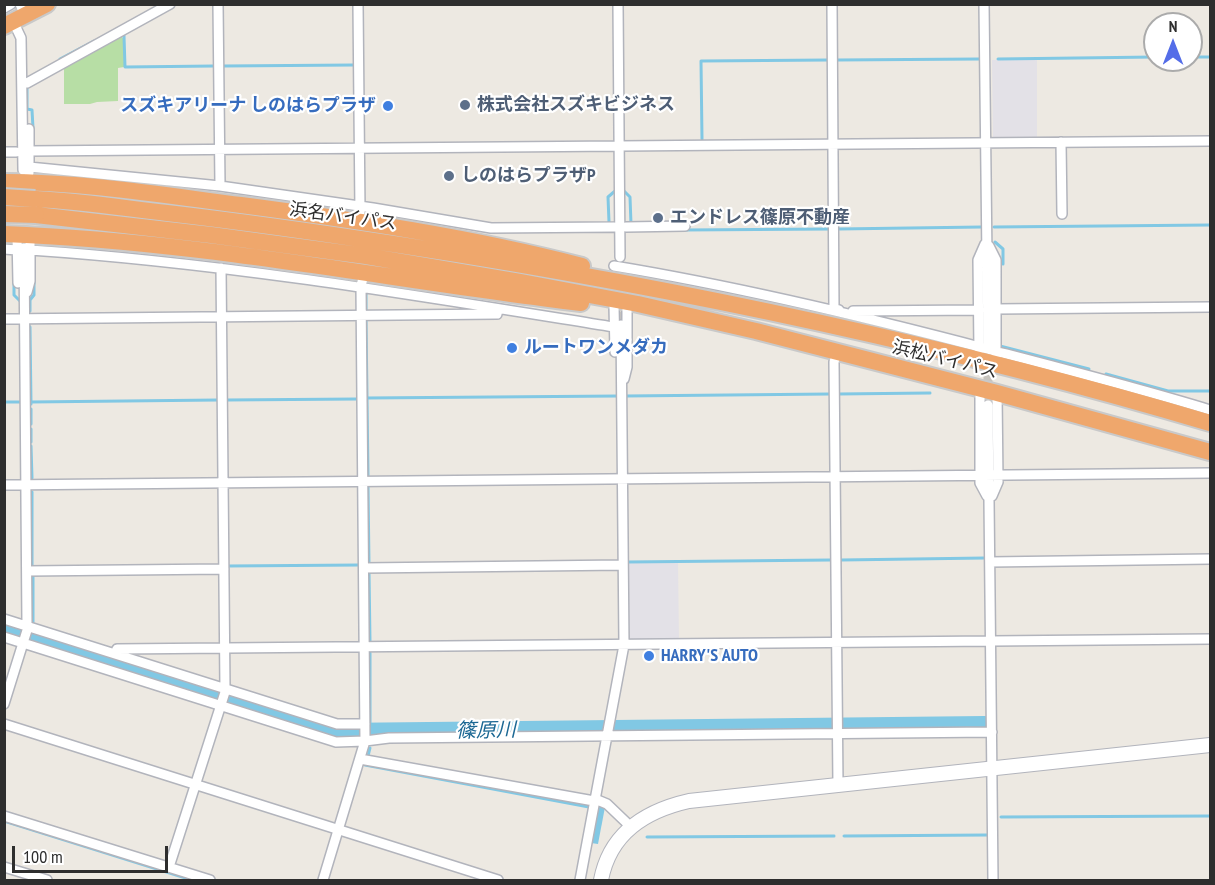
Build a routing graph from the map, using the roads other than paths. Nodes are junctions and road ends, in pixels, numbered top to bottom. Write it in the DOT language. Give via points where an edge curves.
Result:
graph roads {
  1 [pos="11,4"];
  2 [pos="47,4"];
  3 [pos="170,4"];
  4 [pos="218,4"];
  5 [pos="358,4"];
  6 [pos="618,4"];
  7 [pos="832,4"];
  8 [pos="984,4"];
  9 [pos="13,15"];
  10 [pos="22,83"];
  11 [pos="22,110"];
  12 [pos="1210,141"];
  13 [pos="1061,142"];
  14 [pos="986,143"];
  15 [pos="833,144"];
  16 [pos="619,146"];
  17 [pos="360,148"];
  18 [pos="219,150"];
  19 [pos="4,152"];
  20 [pos="16,152"];
  21 [pos="29,152"];
  22 [pos="20,177"];
  23 [pos="220,186"];
  24 [pos="619,192"];
  25 [pos="4,197"];
  26 [pos="36,207"];
  27 [pos="4,214"];
  28 [pos="360,214"];
  29 [pos="1062,214"];
  30 [pos="685,226"];
  31 [pos="614,227"];
  32 [pos="626,227"];
  33 [pos="987,241"];
  34 [pos="20,242"];
  35 [pos="4,249"];
  36 [pos="620,257"];
  37 [pos="220,268"];
  38 [pos="620,271"];
  39 [pos="362,279"];
  40 [pos="673,293"];
  41 [pos="620,307"];
  42 [pos="1210,308"];
  43 [pos="498,309"];
  44 [pos="834,309"];
  45 [pos="996,309"];
  46 [pos="979,310"];
  47 [pos="669,311"];
  48 [pos="361,316"];
  49 [pos="221,317"];
  50 [pos="4,319"];
  51 [pos="24,319"];
  52 [pos="618,326"];
  53 [pos="982,350"];
  54 [pos="837,352"];
  55 [pos="997,358"];
  56 [pos="621,386"];
  57 [pos="980,389"];
  58 [pos="993,399"];
  59 [pos="1128,400"];
  60 [pos="1210,410"];
  61 [pos="1210,423"];
  62 [pos="1210,433"];
  63 [pos="1210,452"];
  64 [pos="1210,473"];
  65 [pos="989,475"];
  66 [pos="835,477"];
  67 [pos="622,479"];
  68 [pos="363,482"];
  69 [pos="223,483"];
  70 [pos="4,485"];
  71 [pos="26,485"];
  72 [pos="989,501"];
  73 [pos="1210,559"];
  74 [pos="990,561"];
  75 [pos="623,565"];
  76 [pos="364,568"];
  77 [pos="224,569"];
  78 [pos="27,571"];
  79 [pos="4,619"];
  80 [pos="28,627"];
  81 [pos="4,637"];
  82 [pos="1210,639"];
  83 [pos="24,641"];
  84 [pos="991,642"];
  85 [pos="837,643"];
  86 [pos="624,645"];
  87 [pos="365,648"];
  88 [pos="224,649"];
  89 [pos="115,654"];
  90 [pos="225,690"];
  91 [pos="4,704"];
  92 [pos="221,704"];
  93 [pos="4,724"];
  94 [pos="365,725"];
  95 [pos="838,730"];
  96 [pos="608,732"];
  97 [pos="992,732"];
  98 [pos="365,740"];
  99 [pos="1210,745"];
  100 [pos="360,759"];
  101 [pos="992,768"];
  102 [pos="196,784"];
  103 [pos="838,785"];
  104 [pos="595,800"];
  105 [pos="4,816"];
  106 [pos="631,827"];
  107 [pos="338,830"];
  108 [pos="4,867"];
  109 [pos="169,867"];
  110 [pos="47,880"];
  111 [pos="210,880"];
  112 [pos="323,880"];
  113 [pos="498,880"];
  114 [pos="580,880"];
  115 [pos="601,880"];
  116 [pos="993,880"];
  1 -- 9 [label="street"];
  2 -- 9 [label="highway"];
  3 -- 10 [label="street"];
  4 -- 18 [label="street"];
  5 -- 17 [label="street"];
  6 -- 16 [label="street"];
  7 -- 15 [label="street"];
  8 -- 14 [label="street"];
  9 -- 10 [label="street" via="21,38"];
  10 -- 11 [label="street"];
  11 -- 20 [label="street" via="16,129"];
  11 -- 21 [label="street" via="29,129"];
  11 -- 22 [label="street"];
  12 -- 13 [label="street"];
  13 -- 14 [label="street"];
  13 -- 29 [label="street"];
  14 -- 15 [label="street"];
  14 -- 33 [label="street"];
  15 -- 16 [label="street"];
  15 -- 44 [label="street"];
  16 -- 17 [label="street"];
  16 -- 24 [label="street"];
  17 -- 18 [label="street"];
  17 -- 28 [label="street"];
  18 -- 21 [label="street"];
  18 -- 23 [label="street"];
  19 -- 20 [label="street"];
  20 -- 22 [label="street"];
  21 -- 22 [label="street"];
  22 -- 23 [label="street"];
  22 -- 28 [label="highway"];
  23 -- 28 [label="street"];
  24 -- 31 [label="street" via="613,211"];
  24 -- 32 [label="street" via="626,211"];
  24 -- 36 [label="street"];
  25 -- 26 [label="highway, 浜名バイパス, bridge"];
  26 -- 27 [label="highway, 浜名バイパス, bridge"];
  26 -- 40 [label="highway, 浜名バイパス" via="213,219 523,265"];
  26 -- 47 [label="highway, 浜名バイパス" via="366,256"];
  28 -- 31 [label="street" via="491,228"];
  28 -- 38 [label="highway"];
  30 -- 32 [label="street"];
  31 -- 38 [label="street"];
  32 -- 38 [label="street"];
  33 -- 45 [label="street" via="996,260"];
  33 -- 46 [label="street" via="978,260"];
  33 -- 53 [label="street"];
  34 -- 35 [label="street"];
  34 -- 37 [label="street"];
  34 -- 39 [label="highway" via="123,241 190,248"];
  34 -- 51 [label="street"];
  37 -- 39 [label="street"];
  37 -- 49 [label="street"];
  38 -- 40 [label="highway"];
  38 -- 44 [label="street"];
  39 -- 41 [label="highway"];
  39 -- 43 [label="street"];
  39 -- 48 [label="street"];
  40 -- 53 [label="highway, 浜松バイパス" via="854,331"];
  41 -- 47 [label="highway"];
  41 -- 52 [label="street"];
  41 -- 56 [label="street" via="627,367"];
  42 -- 45 [label="street"];
  43 -- 48 [label="street" via="497,314"];
  43 -- 52 [label="street"];
  44 -- 46 [label="street"];
  44 -- 53 [label="street"];
  45 -- 55 [label="street"];
  46 -- 53 [label="street"];
  47 -- 54 [label="highway, 浜松バイパス"];
  48 -- 49 [label="street"];
  48 -- 68 [label="street"];
  49 -- 51 [label="street"];
  49 -- 69 [label="street"];
  50 -- 51 [label="street"];
  51 -- 71 [label="street"];
  52 -- 56 [label="street" via="615,368"];
  53 -- 55 [label="highway, 浜松バイパス"];
  54 -- 57 [label="highway, 浜松バイパス"];
  54 -- 66 [label="street"];
  55 -- 59 [label="highway, 浜松バイパス"];
  55 -- 60 [label="street"];
  56 -- 67 [label="street"];
  57 -- 58 [label="highway, 浜松バイパス"];
  57 -- 65 [label="street"];
  58 -- 63 [label="highway, 浜松バイパス"];
  58 -- 65 [label="street"];
  58 -- 65 [label="street"];
  59 -- 61 [label="highway, 浜松バイパス"];
  59 -- 62 [label="highway"];
  64 -- 65 [label="street"];
  65 -- 66 [label="street"];
  65 -- 72 [label="street" via="981,483"];
  65 -- 72 [label="street" via="998,482"];
  66 -- 67 [label="street"];
  66 -- 85 [label="street"];
  67 -- 68 [label="street"];
  67 -- 75 [label="street"];
  68 -- 69 [label="street"];
  68 -- 76 [label="street"];
  69 -- 71 [label="street"];
  69 -- 77 [label="street"];
  70 -- 71 [label="street"];
  71 -- 78 [label="street"];
  72 -- 74 [label="street"];
  73 -- 74 [label="street"];
  74 -- 84 [label="street"];
  75 -- 76 [label="street"];
  75 -- 86 [label="street"];
  76 -- 87 [label="street"];
  77 -- 78 [label="street"];
  77 -- 88 [label="street"];
  78 -- 80 [label="street"];
  79 -- 80 [label="street"];
  80 -- 83 [label="street"];
  80 -- 89 [label="street"];
  81 -- 83 [label="street"];
  82 -- 84 [label="street"];
  83 -- 91 [label="street"];
  83 -- 92 [label="street"];
  84 -- 85 [label="street"];
  84 -- 97 [label="street"];
  85 -- 86 [label="street"];
  85 -- 95 [label="street"];
  86 -- 87 [label="street"];
  86 -- 96 [label="street"];
  87 -- 88 [label="street"];
  87 -- 94 [label="street"];
  88 -- 89 [label="street" via="117,649"];
  88 -- 90 [label="street"];
  89 -- 90 [label="street"];
  90 -- 92 [label="street"];
  90 -- 94 [label="street" via="337,724"];
  92 -- 98 [label="street" via="336,742"];
  92 -- 102 [label="street"];
  93 -- 102 [label="street"];
  94 -- 98 [label="street"];
  95 -- 96 [label="street"];
  95 -- 97 [label="street"];
  95 -- 103 [label="street"];
  96 -- 98 [label="street"];
  96 -- 104 [label="street"];
  97 -- 101 [label="street"];
  98 -- 100 [label="street"];
  99 -- 101 [label="street"];
  100 -- 104 [label="street"];
  100 -- 107 [label="street"];
  101 -- 103 [label="street"];
  101 -- 116 [label="street"];
  102 -- 107 [label="street"];
  102 -- 109 [label="street"];
  103 -- 106 [label="street" via="689,801 660,809"];
  104 -- 106 [label="street" via="607,804"];
  104 -- 114 [label="street"];
  105 -- 109 [label="street"];
  106 -- 115 [label="street" via="610,853"];
  107 -- 112 [label="street"];
  107 -- 113 [label="street"];
  108 -- 110 [label="street"];
  109 -- 111 [label="street"];
}
